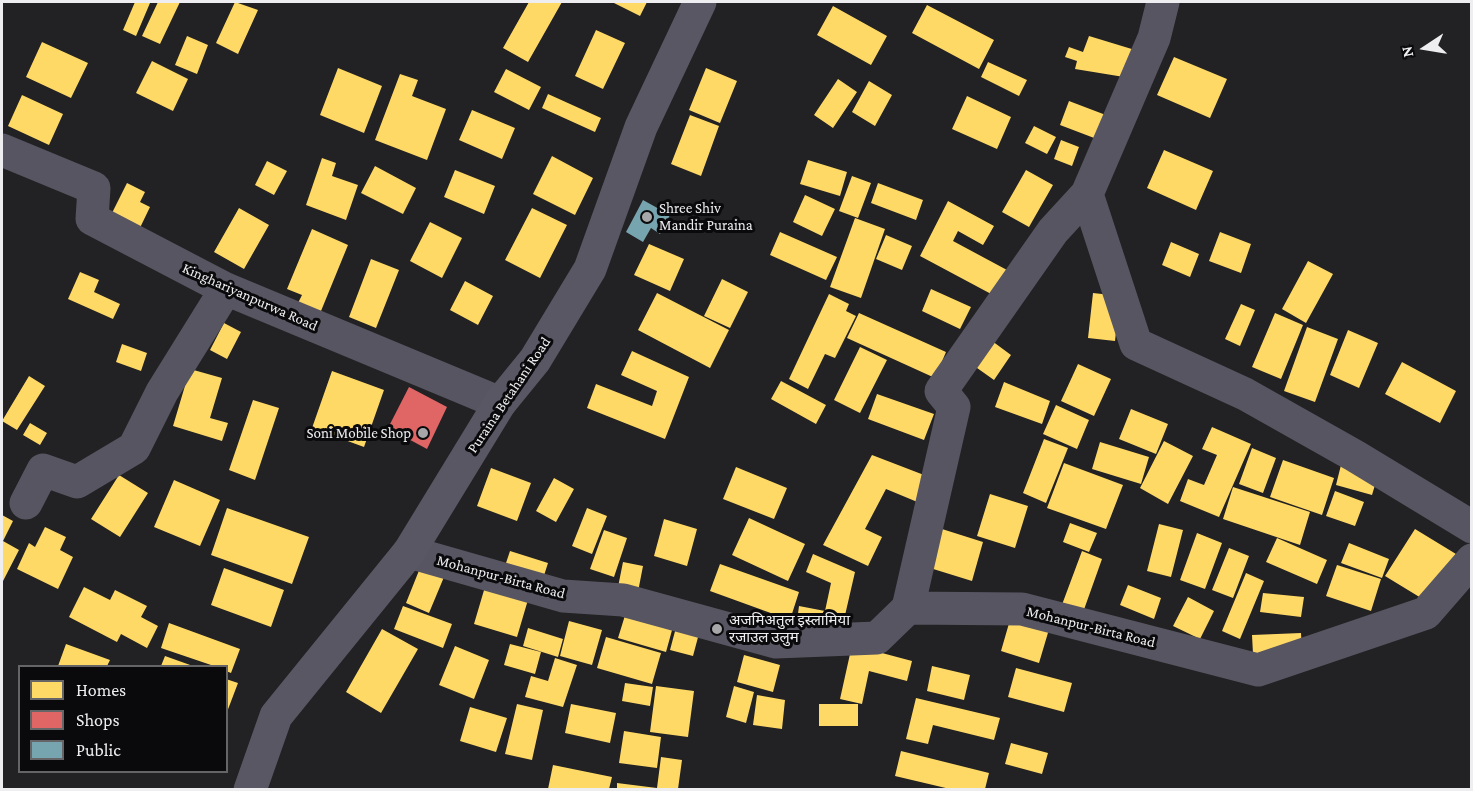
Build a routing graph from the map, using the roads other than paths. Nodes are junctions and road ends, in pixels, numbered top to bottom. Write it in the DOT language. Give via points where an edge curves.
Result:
graph roads {
  1 [pos="700,2"];
  2 [pos="1163,2"];
  3 [pos="2,150"];
  4 [pos="1088,195"];
  5 [pos="226,290"];
  6 [pos="500,403"];
  7 [pos="26,503"];
  8 [pos="1472,527"];
  9 [pos="409,552"];
  10 [pos="1472,560"];
  11 [pos="909,609"];
  12 [pos="250,789"];
  1 -- 6 [label="street, Puraina Betahani Road" via="641,127 590,269 535,360"];
  2 -- 4 [label="street" via="1154,39"];
  3 -- 5 [label="street, Kinghariyanpurwa Road" via="94,188 92,219"];
  4 -- 8 [label="street" via="1136,344 1245,394"];
  4 -- 11 [label="street" via="1053,231 941,391 954,407"];
  5 -- 6 [label="street, Kinghariyanpurwa Road"];
  5 -- 7 [label="street" via="162,392 134,448 77,482 42,470"];
  6 -- 9 [label="street, Puraina Betahani Road"];
  9 -- 11 [label="street, Mohanpur-Birta Road" via="562,596 623,600 776,642 877,638"];
  9 -- 12 [label="street, Puraina Betahani Road" via="276,716"];
  10 -- 11 [label="street, Mohanpur-Birta Road" via="1426,614 1258,670 1022,609"];
}
